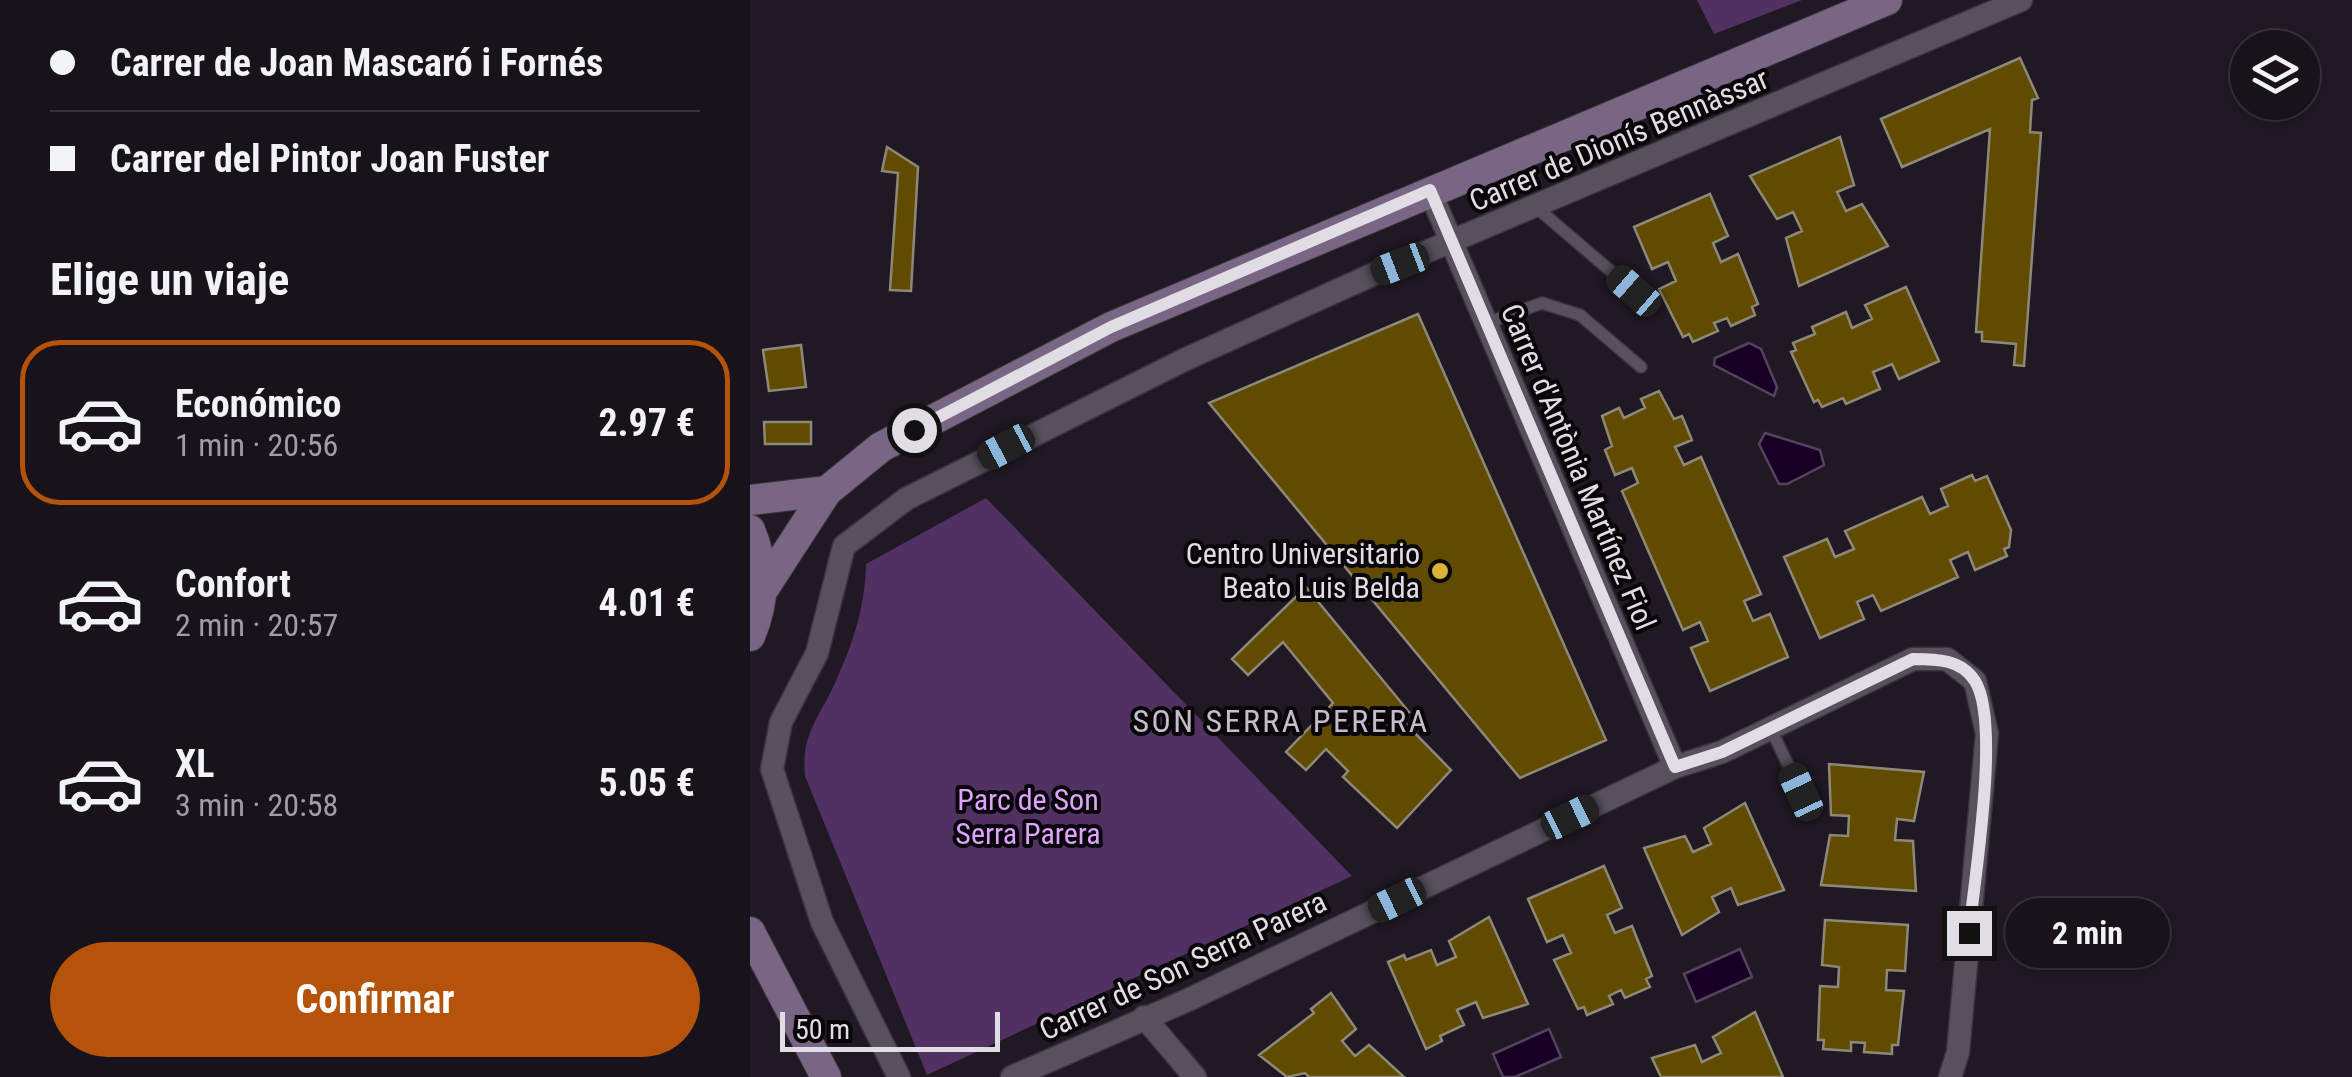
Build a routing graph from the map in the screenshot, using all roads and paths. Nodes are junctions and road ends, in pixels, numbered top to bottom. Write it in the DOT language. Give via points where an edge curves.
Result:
graph roads {
  1 [pos="1887,0"];
  2 [pos="2021,0"];
  3 [pos="1430,190"];
  4 [pos="1537,208"];
  5 [pos="1450,245"];
  6 [pos="1634,291"];
  7 [pos="1484,324"];
  8 [pos="1641,367"];
  9 [pos="827,491"];
  10 [pos="750,500"];
  11 [pos="750,530"];
  12 [pos="764,588"];
  13 [pos="750,636"];
  14 [pos="1770,728"];
  15 [pos="1675,767"];
  16 [pos="1801,792"];
  17 [pos="750,932"];
  18 [pos="1144,1018"];
  19 [pos="826,1077"];
  20 [pos="899,1077"];
  21 [pos="1012,1077"];
  22 [pos="1195,1077"];
  23 [pos="1950,1077"];
  1 -- 3 [label="street"];
  2 -- 4 [label="street, Carrer de Dionís Bennàssar"];
  3 -- 5 [label="street, Carrer d'Antònia Martínez Fiol"];
  3 -- 9 [label="street" via="1111,327 881,447"];
  4 -- 5 [label="street, Carrer de Dionís Bennàssar"];
  4 -- 6 [label="lane"];
  5 -- 7 [label="street, Carrer d'Antònia Martínez Fiol"];
  5 -- 20 [label="street, Carrer de Dionís Bennàssar" via="1037,430 906,499 844,546 817,653 780,722 772,769 822,922"];
  7 -- 8 [label="lane" via="1542,303 1580,315"];
  7 -- 15 [label="street, Carrer d'Antònia Martínez Fiol"];
  9 -- 10 [label="street"];
  9 -- 12 [label="street"];
  11 -- 12 [label="street"];
  12 -- 13 [label="street"];
  14 -- 15 [label="street, Carrer de Son Serra Parera"];
  14 -- 16 [label="lane"];
  14 -- 23 [label="street, Carrer de Son Serra Parera" via="1913,659 1947,659 1975,681 1988,734 1958,1052"];
  15 -- 18 [label="street, Carrer de Son Serra Parera"];
  17 -- 19 [label="street"];
  18 -- 21 [label="street, Carrer de Son Serra Parera"];
  18 -- 22 [label="street"];
}
